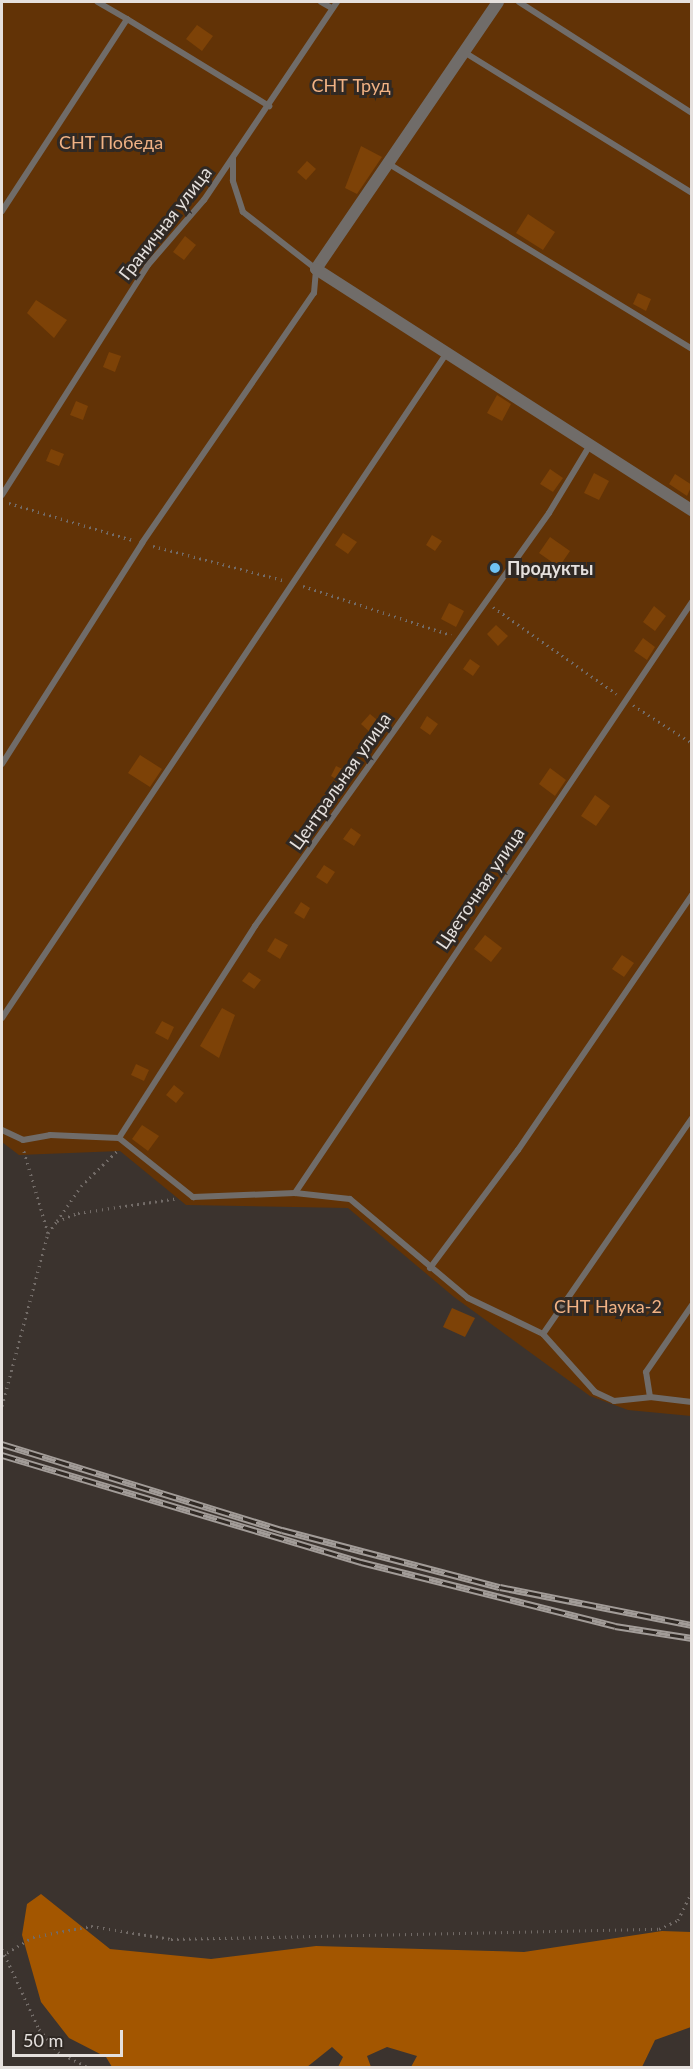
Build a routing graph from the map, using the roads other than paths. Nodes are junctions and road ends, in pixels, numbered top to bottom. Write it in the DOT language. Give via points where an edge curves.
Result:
graph roads {
  1 [pos="98,2"];
  2 [pos="321,2"];
  3 [pos="337,2"];
  4 [pos="498,2"];
  5 [pos="519,2"];
  6 [pos="332,8"];
  7 [pos="127,19"];
  8 [pos="464,52"];
  9 [pos="268,106"];
  10 [pos="692,113"];
  11 [pos="233,158"];
  12 [pos="390,164"];
  13 [pos="692,194"];
  14 [pos="2,210"];
  15 [pos="316,269"];
  16 [pos="692,349"];
  17 [pos="446,354"];
  18 [pos="590,445"];
  19 [pos="2,495"];
  20 [pos="692,510"];
  21 [pos="692,602"];
  22 [pos="2,764"];
  23 [pos="692,895"];
  24 [pos="2,1018"];
  25 [pos="692,1118"];
  26 [pos="2,1130"];
  27 [pos="119,1138"];
  28 [pos="295,1193"];
  29 [pos="430,1268"];
  30 [pos="692,1305"];
  31 [pos="543,1334"];
  32 [pos="650,1397"];
  33 [pos="692,1402"];
  1 -- 7 [label="lane"];
  2 -- 6 [label="lane"];
  3 -- 6 [label="lane, Граничная улица"];
  4 -- 8 [label="street"];
  5 -- 10 [label="lane"];
  6 -- 9 [label="lane, Граничная улица"];
  7 -- 9 [label="lane"];
  7 -- 14 [label="lane"];
  8 -- 12 [label="street"];
  8 -- 13 [label="lane"];
  9 -- 11 [label="lane, Граничная улица"];
  11 -- 15 [label="lane" via="232,181 243,212"];
  11 -- 19 [label="lane, Граничная улица" via="148,266"];
  12 -- 15 [label="street"];
  12 -- 16 [label="lane"];
  15 -- 17 [label="street"];
  15 -- 22 [label="lane" via="314,293 142,543"];
  17 -- 18 [label="street"];
  17 -- 24 [label="lane" via="332,528 262,621"];
  18 -- 20 [label="street"];
  18 -- 27 [label="lane, Центральная улица" via="486,602 255,926"];
  21 -- 28 [label="lane, Цветочная улица"];
  23 -- 29 [label="lane" via="518,1150"];
  25 -- 31 [label="lane"];
  26 -- 27 [label="lane" via="23,1140 50,1135"];
  27 -- 28 [label="lane" via="193,1197"];
  28 -- 29 [label="lane" via="350,1199"];
  29 -- 31 [label="lane" via="468,1298"];
  30 -- 32 [label="lane" via="646,1372"];
  31 -- 32 [label="lane" via="595,1392 614,1401"];
  32 -- 33 [label="lane"];
}
